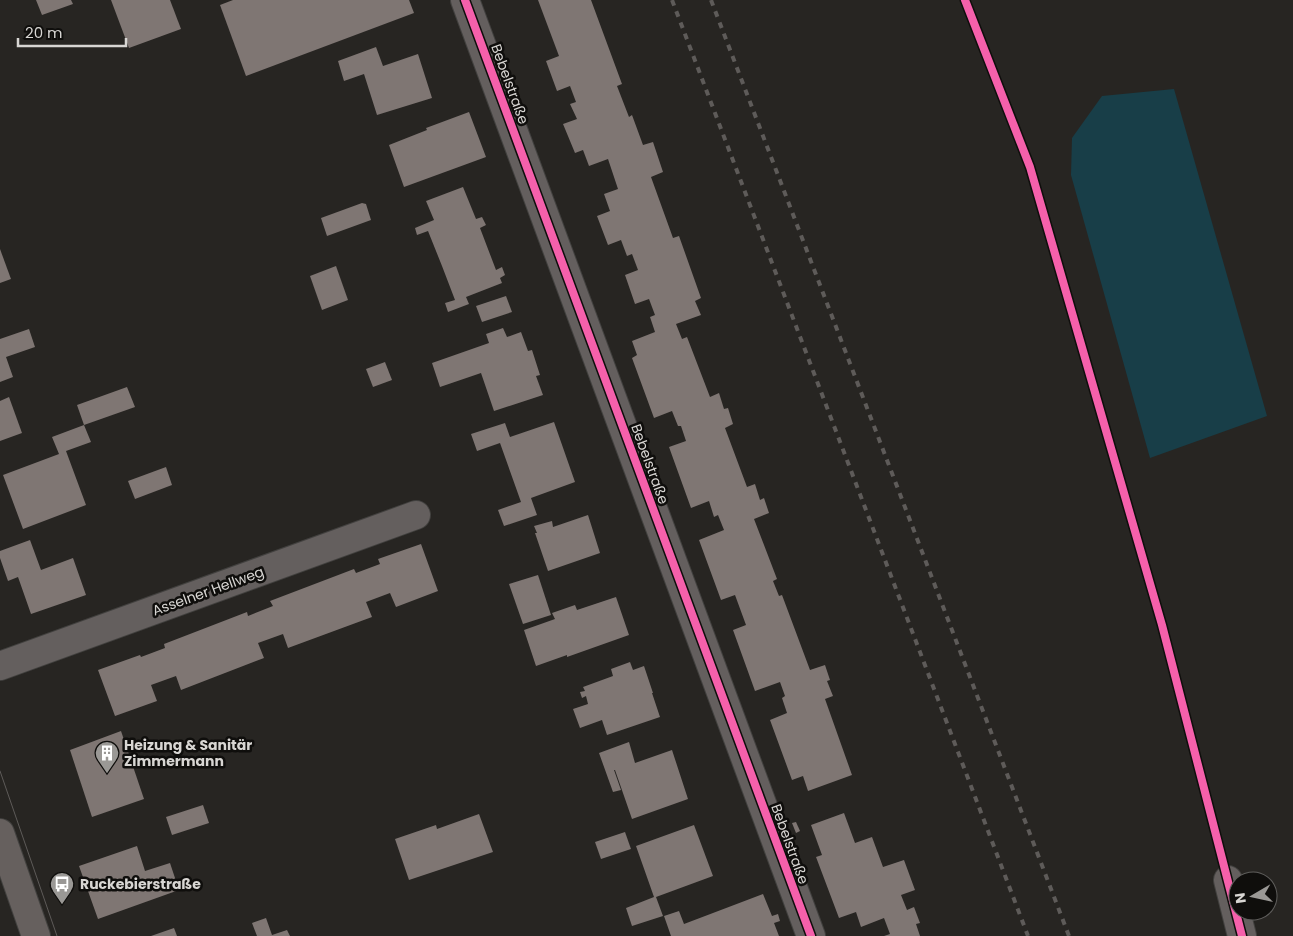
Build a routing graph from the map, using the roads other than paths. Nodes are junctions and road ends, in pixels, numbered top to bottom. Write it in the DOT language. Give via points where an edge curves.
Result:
graph roads {
  1 [pos="465,0"];
  2 [pos="416,516"];
  3 [pos="0,666"];
  4 [pos="0,833"];
  5 [pos="1238,921"];
  6 [pos="36,936"];
  7 [pos="811,936"];
  8 [pos="1242,936"];
  1 -- 7 [label="street, Bebelstraße"];
  2 -- 3 [label="street, Asselner Hellweg"];
  4 -- 6 [label="main road"];
  5 -- 8 [label="street"];
}
